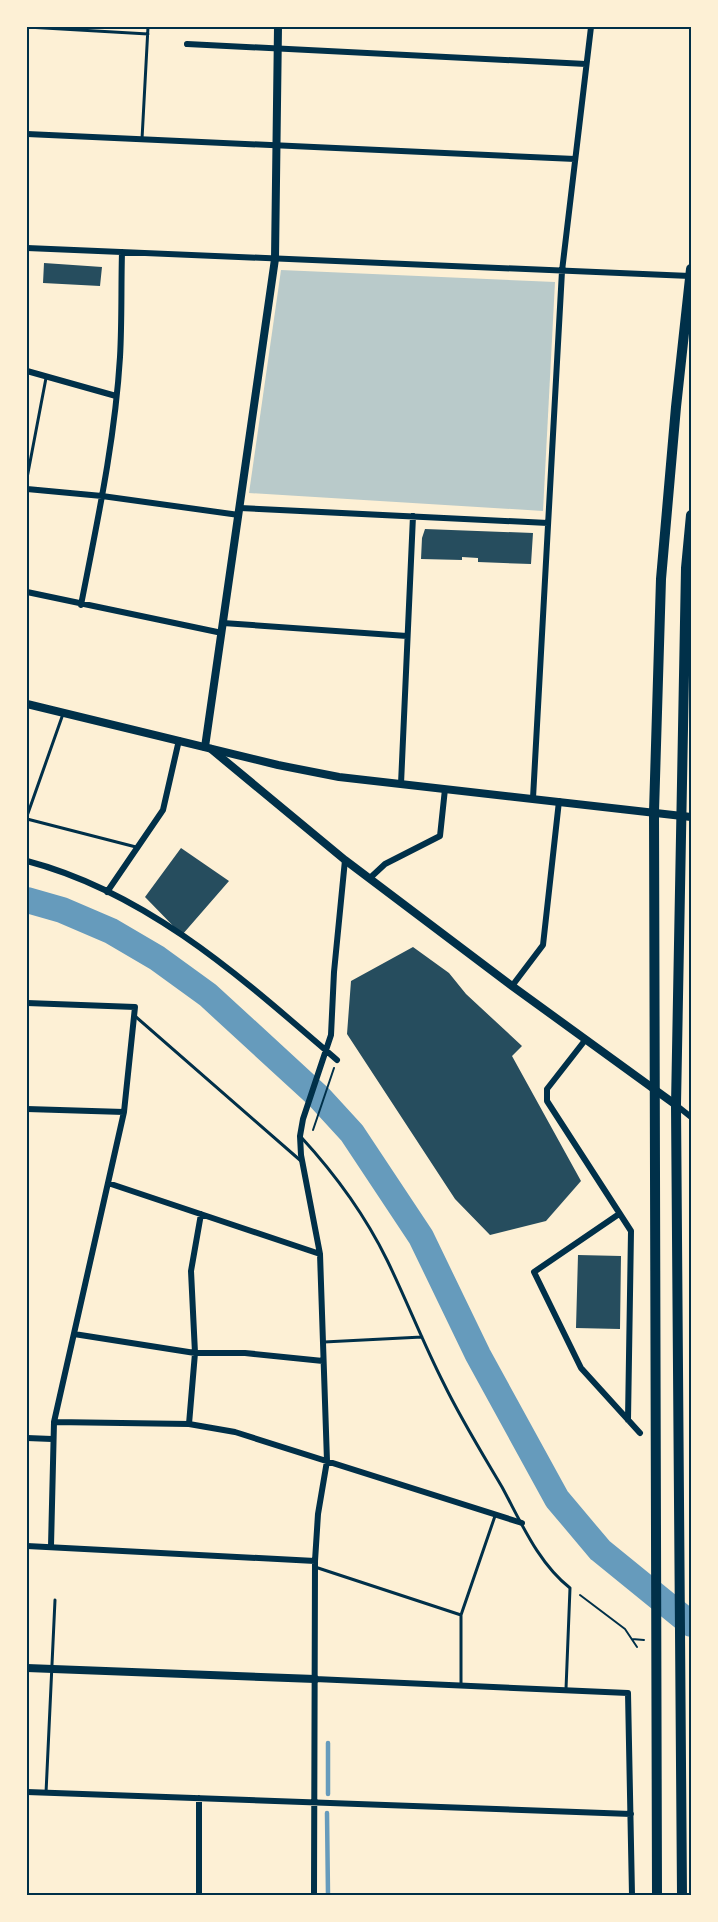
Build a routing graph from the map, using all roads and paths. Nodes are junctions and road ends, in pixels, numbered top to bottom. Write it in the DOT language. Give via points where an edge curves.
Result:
graph roads {
  1 [pos="27,27"];
  2 [pos="148,27"];
  3 [pos="278,27"];
  4 [pos="591,27"];
  5 [pos="148,34"];
  6 [pos="187,44"];
  7 [pos="278,50"];
  8 [pos="586,64"];
  9 [pos="27,134"];
  10 [pos="142,139"];
  11 [pos="277,145"];
  12 [pos="575,159"];
  13 [pos="27,248"];
  14 [pos="122,252"];
  15 [pos="276,259"];
  16 [pos="562,271"];
  17 [pos="691,272"];
  18 [pos="27,371"];
  19 [pos="46,376"];
  20 [pos="116,396"];
  21 [pos="27,478"];
  22 [pos="27,489"];
  23 [pos="102,496"];
  24 [pos="239,511"];
  25 [pos="691,515"];
  26 [pos="413,516"];
  27 [pos="548,523"];
  28 [pos="689,581"];
  29 [pos="27,592"];
  30 [pos="81,604"];
  31 [pos="223,623"];
  32 [pos="222,633"];
  33 [pos="407,636"];
  34 [pos="27,704"];
  35 [pos="63,712"];
  36 [pos="179,740"];
  37 [pos="207,747"];
  38 [pos="401,784"];
  39 [pos="445,789"];
  40 [pos="533,798"];
  41 [pos="559,801"];
  42 [pos="29,806"];
  43 [pos="654,812"];
  44 [pos="687,816"];
  45 [pos="27,817"];
  46 [pos="139,848"];
  47 [pos="345,860"];
  48 [pos="27,861"];
  49 [pos="370,878"];
  50 [pos="107,892"];
  51 [pos="512,986"];
  52 [pos="27,1003"];
  53 [pos="135,1017"];
  54 [pos="586,1039"];
  55 [pos="326,1049"];
  56 [pos="337,1060"];
  57 [pos="654,1089"];
  58 [pos="676,1105"];
  59 [pos="27,1109"];
  60 [pos="124,1112"];
  61 [pos="691,1117"];
  62 [pos="300,1136"];
  63 [pos="308,1144"];
  64 [pos="302,1162"];
  65 [pos="108,1183"];
  66 [pos="201,1214"];
  67 [pos="619,1214"];
  68 [pos="320,1254"];
  69 [pos="74,1334"];
  70 [pos="422,1337"];
  71 [pos="322,1342"];
  72 [pos="195,1353"];
  73 [pos="323,1361"];
  74 [pos="628,1420"];
  75 [pos="54,1422"];
  76 [pos="189,1424"];
  77 [pos="640,1433"];
  78 [pos="27,1438"];
  79 [pos="52,1439"];
  80 [pos="327,1461"];
  81 [pos="496,1515"];
  82 [pos="522,1523"];
  83 [pos="27,1546"];
  84 [pos="51,1546"];
  85 [pos="315,1564"];
  86 [pos="570,1588"];
  87 [pos="55,1600"];
  88 [pos="461,1615"];
  89 [pos="632,1639"];
  90 [pos="642,1640"];
  91 [pos="637,1647"];
  92 [pos="27,1668"];
  93 [pos="52,1669"];
  94 [pos="315,1679"];
  95 [pos="461,1685"];
  96 [pos="566,1690"];
  97 [pos="27,1792"];
  98 [pos="46,1792"];
  99 [pos="199,1798"];
  100 [pos="314,1803"];
  101 [pos="631,1814"];
  102 [pos="199,1895"];
  103 [pos="314,1895"];
  104 [pos="632,1895"];
  105 [pos="657,1895"];
  106 [pos="682,1895"];
  1 -- 5 [label="lane"];
  2 -- 5 [label="lane"];
  3 -- 7 [label="street"];
  4 -- 8 [label="street"];
  5 -- 10 [label="lane"];
  6 -- 7 [label="street"];
  7 -- 8 [label="street"];
  7 -- 11 [label="street"];
  8 -- 12 [label="street"];
  9 -- 10 [label="street"];
  10 -- 11 [label="street"];
  11 -- 12 [label="street"];
  11 -- 15 [label="street"];
  12 -- 16 [label="street"];
  13 -- 14 [label="street"];
  14 -- 15 [label="street"];
  14 -- 20 [label="street"];
  15 -- 16 [label="street"];
  15 -- 24 [label="street"];
  16 -- 17 [label="street"];
  16 -- 27 [label="street"];
  17 -- 43 [label="highway" via="661,579"];
  18 -- 19 [label="street"];
  19 -- 20 [label="street"];
  19 -- 21 [label="lane"];
  20 -- 23 [label="street"];
  22 -- 23 [label="street"];
  23 -- 24 [label="street"];
  23 -- 30 [label="street"];
  24 -- 26 [label="street"];
  24 -- 31 [label="street"];
  25 -- 28 [label="highway"];
  26 -- 27 [label="street"];
  26 -- 33 [label="street"];
  27 -- 40 [label="street"];
  28 -- 44 [label="highway"];
  29 -- 30 [label="street"];
  30 -- 32 [label="street"];
  31 -- 32 [label="street"];
  31 -- 33 [label="street"];
  32 -- 37 [label="street"];
  33 -- 38 [label="street"];
  34 -- 35 [label="main road"];
  35 -- 36 [label="main road"];
  35 -- 42 [label="lane"];
  36 -- 37 [label="main road"];
  36 -- 46 [label="street" via="163,810"];
  37 -- 38 [label="main road" via="339,777"];
  37 -- 47 [label="street"];
  38 -- 39 [label="main road"];
  39 -- 40 [label="main road"];
  39 -- 49 [label="street" via="440,836 385,864"];
  40 -- 41 [label="main road"];
  41 -- 43 [label="main road"];
  41 -- 51 [label="street" via="543,945"];
  42 -- 45 [label="lane"];
  43 -- 44 [label="main road"];
  43 -- 57 [label="highway"];
  44 -- 58 [label="highway"];
  45 -- 46 [label="lane"];
  46 -- 50 [label="street"];
  47 -- 49 [label="street"];
  47 -- 55 [label="street" via="332,1035"];
  48 -- 50 [label="street"];
  49 -- 51 [label="street"];
  50 -- 55 [label="street" via="208,952"];
  51 -- 54 [label="street"];
  52 -- 53 [label="street" via="135,1008"];
  53 -- 60 [label="street"];
  53 -- 64 [label="lane"];
  54 -- 57 [label="street"];
  54 -- 67 [label="street" via="547,1089 547,1101"];
  55 -- 56 [label="street"];
  55 -- 62 [label="street"];
  56 -- 63 [label="path"];
  57 -- 58 [label="street"];
  57 -- 105 [label="highway"];
  58 -- 61 [label="street"];
  58 -- 106 [label="highway"];
  59 -- 60 [label="street"];
  60 -- 65 [label="street"];
  62 -- 63 [label="lane"];
  62 -- 64 [label="street"];
  63 -- 70 [label="lane" via="355,1205 386,1258"];
  64 -- 68 [label="street"];
  65 -- 66 [label="street"];
  65 -- 69 [label="street"];
  66 -- 68 [label="street"];
  66 -- 72 [label="street" via="191,1271"];
  67 -- 74 [label="street" via="631,1231"];
  67 -- 74 [label="street" via="534,1272 581,1368"];
  68 -- 71 [label="street"];
  69 -- 72 [label="street"];
  69 -- 75 [label="street"];
  70 -- 71 [label="lane"];
  70 -- 82 [label="lane"];
  71 -- 73 [label="street"];
  72 -- 73 [label="street" via="245,1353"];
  72 -- 76 [label="street"];
  73 -- 80 [label="street"];
  74 -- 77 [label="street"];
  75 -- 76 [label="street"];
  75 -- 79 [label="street"];
  76 -- 80 [label="street" via="235,1432"];
  78 -- 79 [label="street"];
  79 -- 84 [label="street"];
  80 -- 81 [label="street"];
  80 -- 85 [label="street"];
  81 -- 82 [label="street"];
  81 -- 88 [label="lane"];
  82 -- 86 [label="lane" via="556,1576"];
  83 -- 84 [label="street"];
  84 -- 85 [label="street"];
  85 -- 88 [label="lane"];
  85 -- 94 [label="street"];
  86 -- 89 [label="path" via="625,1629"];
  86 -- 96 [label="lane"];
  87 -- 93 [label="lane"];
  88 -- 95 [label="lane"];
  89 -- 90 [label="path"];
  89 -- 91 [label="path"];
  92 -- 93 [label="street"];
  93 -- 94 [label="street"];
  93 -- 98 [label="lane"];
  94 -- 95 [label="street"];
  94 -- 100 [label="street"];
  95 -- 96 [label="street"];
  96 -- 101 [label="street" via="628,1693"];
  97 -- 98 [label="street"];
  98 -- 99 [label="street"];
  99 -- 100 [label="street"];
  99 -- 102 [label="street"];
  100 -- 101 [label="street"];
  100 -- 103 [label="street"];
  101 -- 104 [label="street"];
}
